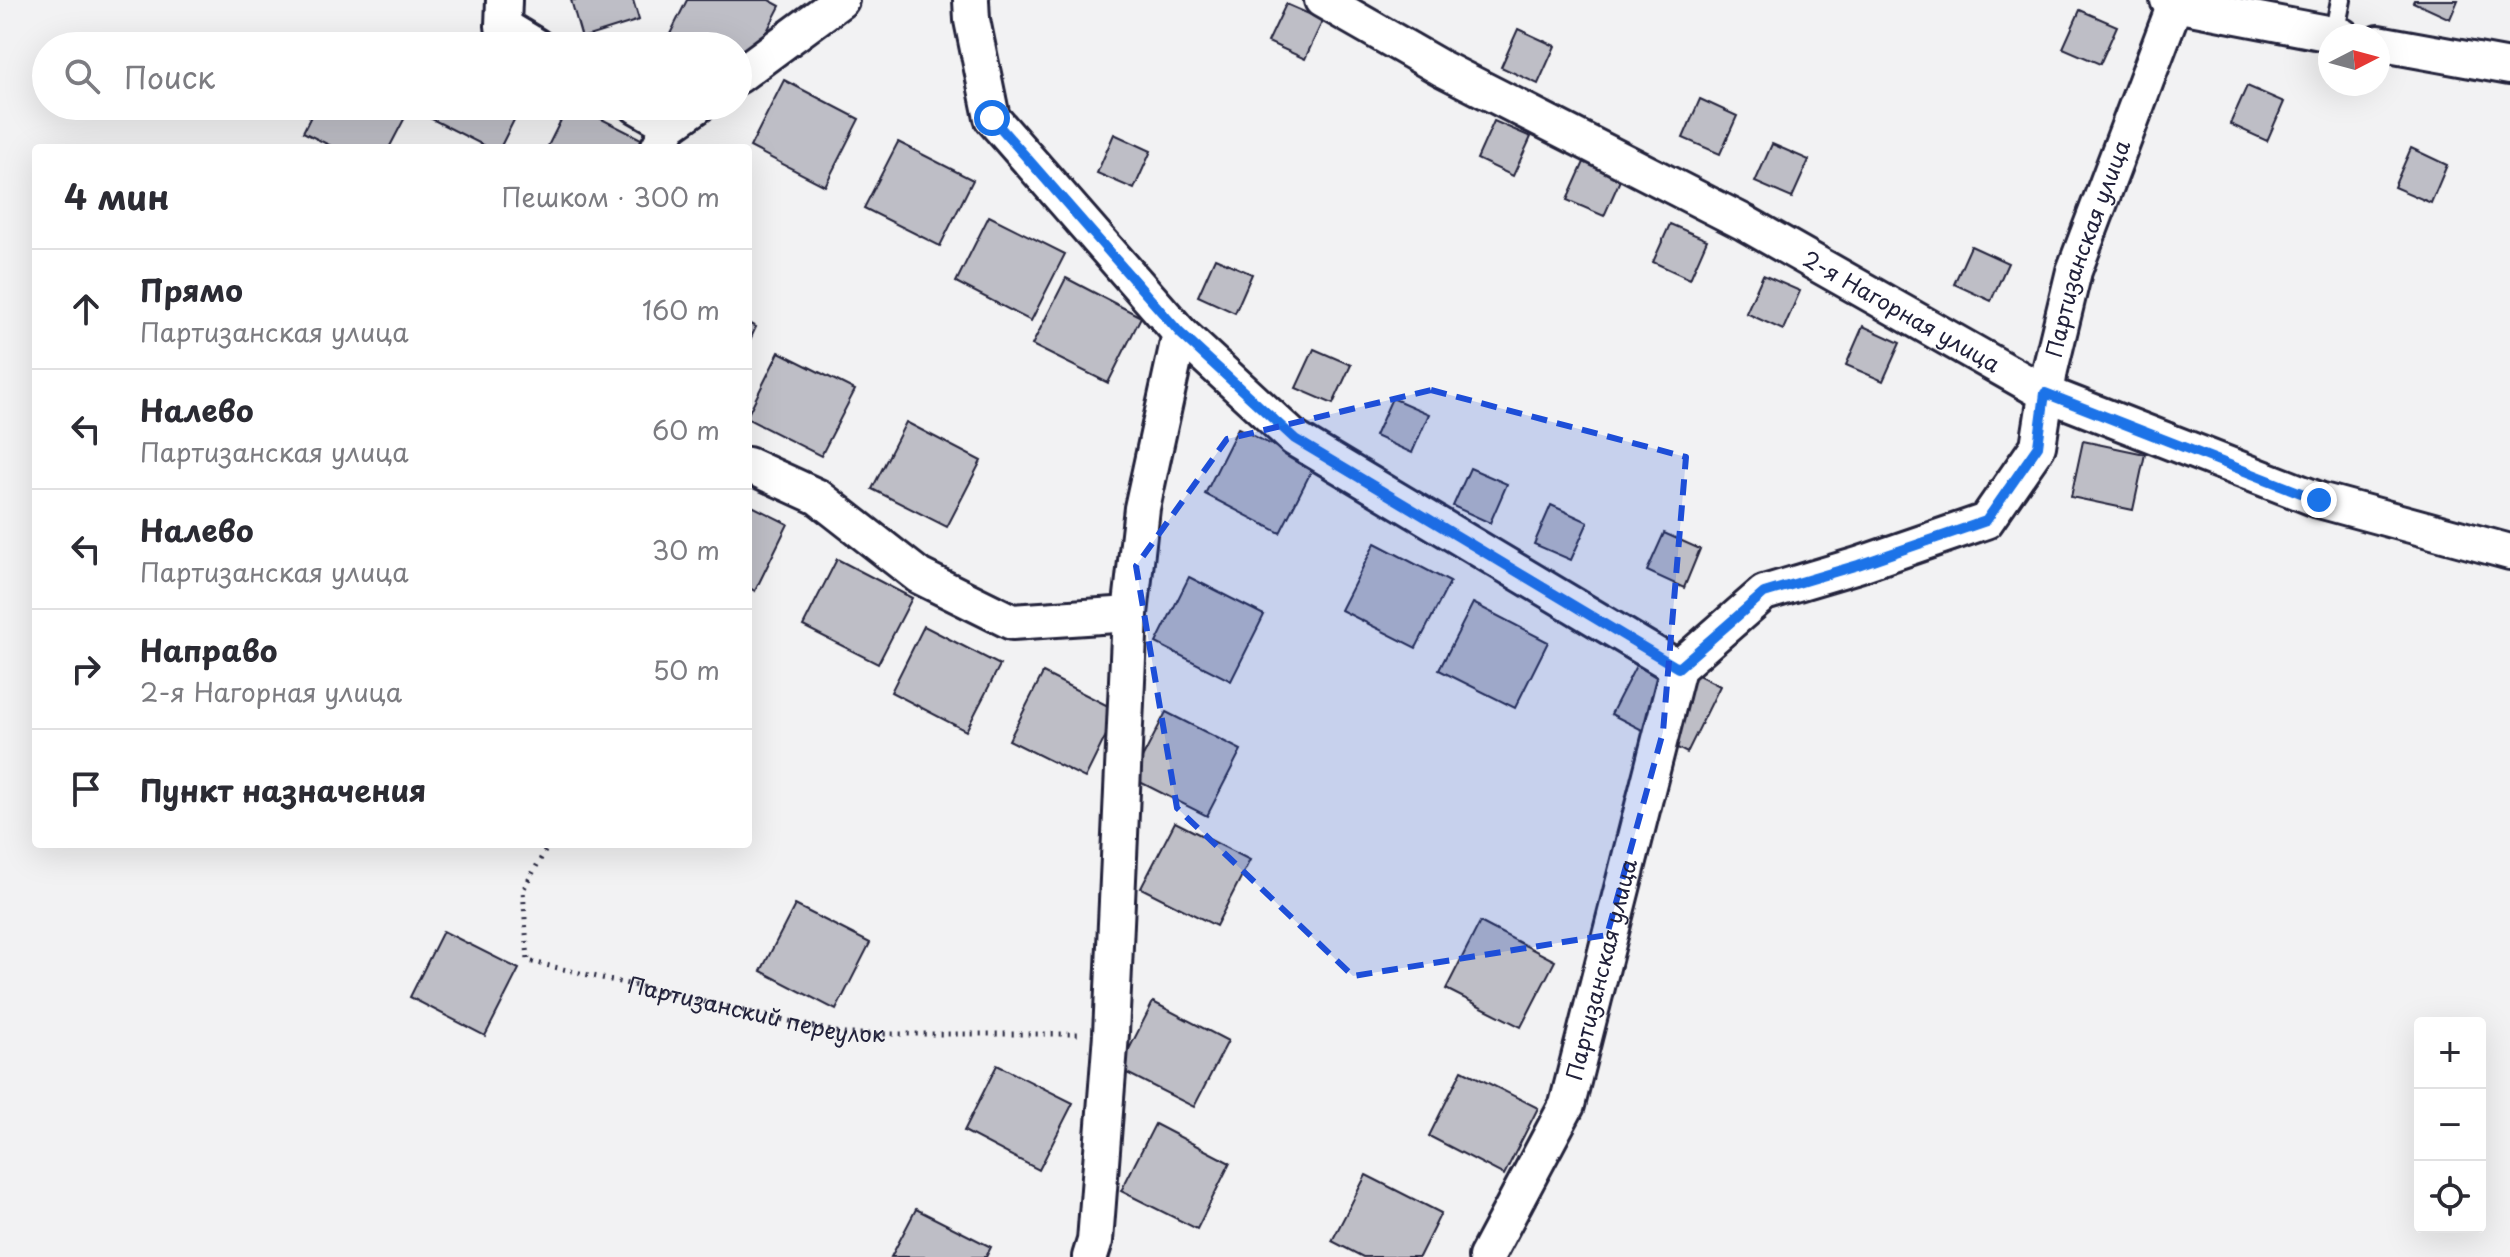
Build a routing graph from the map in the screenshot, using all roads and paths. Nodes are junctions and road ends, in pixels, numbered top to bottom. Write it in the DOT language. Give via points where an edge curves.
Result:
graph roads {
  1 [pos="504,0"];
  2 [pos="841,0"];
  3 [pos="971,0"];
  4 [pos="1322,0"];
  5 [pos="2341,0"];
  6 [pos="2172,2"];
  7 [pos="2339,24"];
  8 [pos="2318,31"];
  9 [pos="513,32"];
  10 [pos="2390,45"];
  11 [pos="752,66"];
  12 [pos="2510,67"];
  13 [pos="1180,333"];
  14 [pos="2045,393"];
  15 [pos="752,467"];
  16 [pos="2510,552"];
  17 [pos="1130,614"];
  18 [pos="1678,668"];
  19 [pos="547,848"];
  20 [pos="1111,1034"];
  21 [pos="1090,1257"];
  22 [pos="1486,1257"];
  1 -- 9 [label="street" via="503,26"];
  2 -- 11 [label="street"];
  3 -- 13 [label="street" via="992,118"];
  4 -- 14 [label="street, 2-я Нагорная улица" via="1441,68 1745,223"];
  5 -- 7 [label="lane"];
  6 -- 8 [label="street"];
  6 -- 14 [label="street, Партизанская улица" via="2074,271"];
  10 -- 12 [label="street"];
  13 -- 17 [label="street" via="1142,508"];
  13 -- 18 [label="street" via="1295,439"];
  14 -- 16 [label="street, 2-я Нагорная улица" via="2319,500"];
  14 -- 18 [label="street, Партизанская улица" via="2038,446 1986,521 1764,593"];
  15 -- 17 [label="street" via="818,497 919,576 1012,622"];
  17 -- 20 [label="street"];
  18 -- 22 [label="street, Партизанская улица" via="1567,1105"];
  19 -- 20 [label="path, Партизанский переулок" via="523,890 528,961 845,1034"];
  20 -- 21 [label="street"];
}
